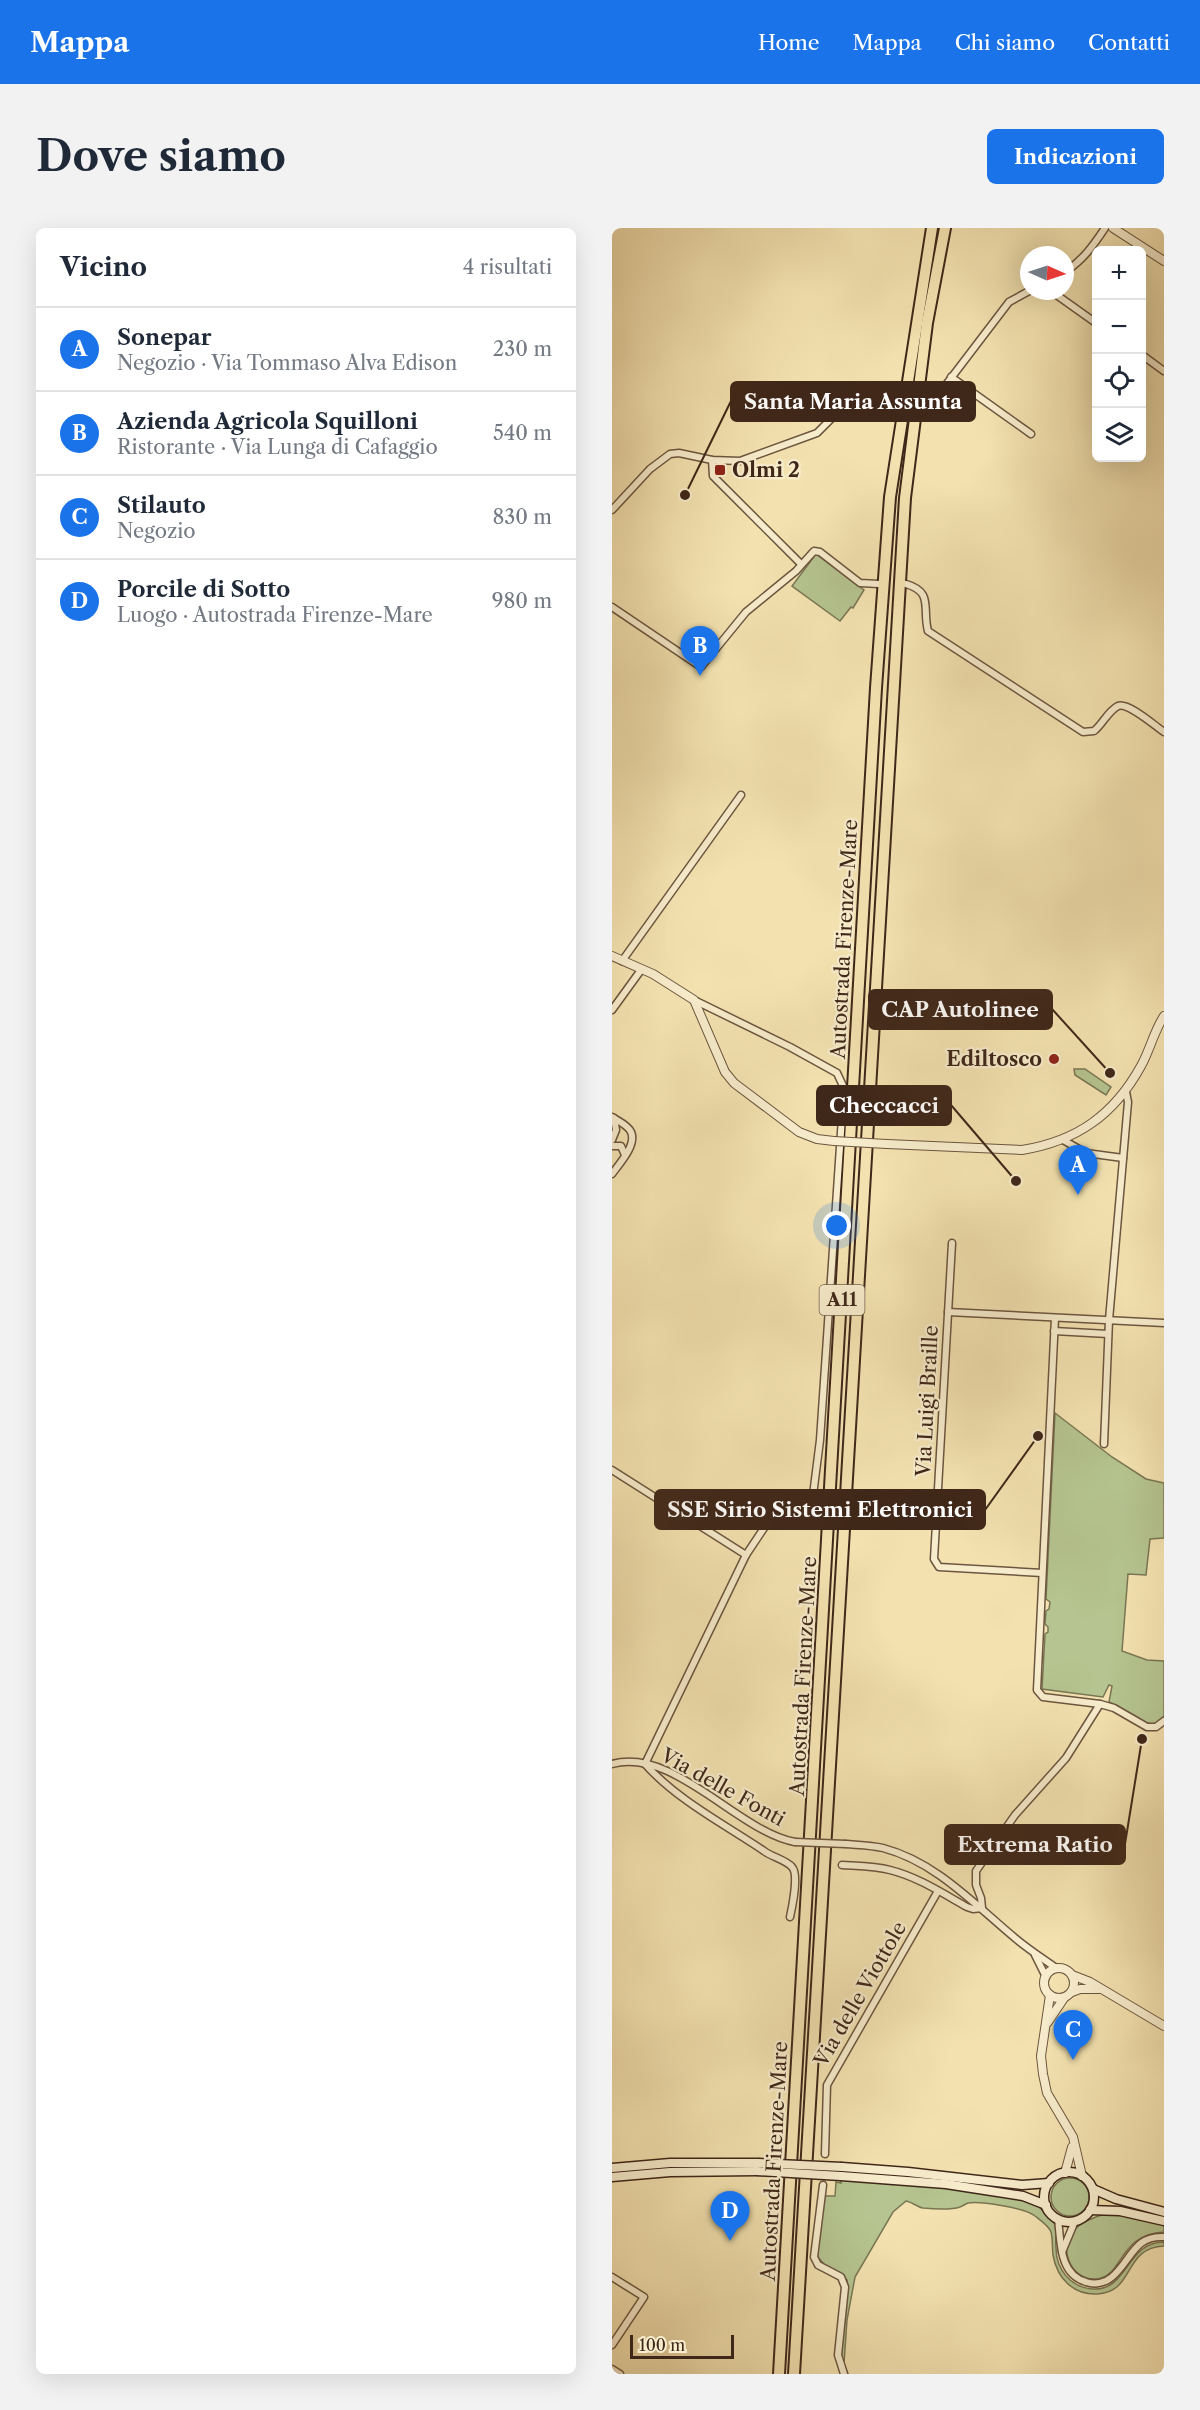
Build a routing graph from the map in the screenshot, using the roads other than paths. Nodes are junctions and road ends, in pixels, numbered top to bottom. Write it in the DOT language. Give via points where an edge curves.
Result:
graph roads {
  1 [pos="932,228"];
  2 [pos="945,228"];
  3 [pos="1105,228"];
  4 [pos="1115,228"];
  5 [pos="1164,261"];
  6 [pos="1074,266"];
  7 [pos="1020,296"];
  8 [pos="1063,300"];
  9 [pos="1092,320"];
  10 [pos="1146,358"];
  11 [pos="1164,371"];
  12 [pos="951,377"];
  13 [pos="898,390"];
  14 [pos="925,393"];
  15 [pos="1031,434"];
  16 [pos="712,460"];
  17 [pos="612,510"];
  18 [pos="801,564"];
  19 [pos="906,584"];
  20 [pos="879,585"];
  21 [pos="612,607"];
  22 [pos="1164,732"];
  23 [pos="741,795"];
  24 [pos="612,956"];
  25 [pos="622,961"];
  26 [pos="641,970"];
  27 [pos="694,1000"];
  28 [pos="612,1010"];
  29 [pos="1164,1016"];
  30 [pos="1126,1092"];
  31 [pos="613,1117"];
  32 [pos="612,1140"];
  33 [pos="1063,1140"];
  34 [pos="612,1146"];
  35 [pos="625,1155"];
  36 [pos="1123,1158"];
  37 [pos="612,1174"];
  38 [pos="952,1243"];
  39 [pos="948,1312"];
  40 [pos="1055,1318"];
  41 [pos="1109,1320"];
  42 [pos="1164,1323"];
  43 [pos="1054,1331"];
  44 [pos="1108,1334"];
  45 [pos="1104,1444"];
  46 [pos="612,1470"];
  47 [pos="746,1554"];
  48 [pos="1042,1573"];
  49 [pos="1100,1704"];
  50 [pos="1164,1721"];
  51 [pos="612,1764"];
  52 [pos="645,1764"];
  53 [pos="842,1865"];
  54 [pos="938,1891"];
  55 [pos="982,1908"];
  56 [pos="790,1917"];
  57 [pos="1033,1952"];
  58 [pos="1056,1968"];
  59 [pos="1072,1975"];
  60 [pos="1046,1977"];
  61 [pos="1101,1989"];
  62 [pos="1072,1992"];
  63 [pos="1050,1995"];
  64 [pos="1064,1998"];
  65 [pos="1139,2010"];
  66 [pos="1164,2020"];
  67 [pos="1046,2026"];
  68 [pos="1164,2026"];
  69 [pos="1073,2140"];
  70 [pos="825,2154"];
  71 [pos="757,2167"];
  72 [pos="612,2168"];
  73 [pos="842,2172"];
  74 [pos="1065,2173"];
  75 [pos="1082,2176"];
  76 [pos="612,2177"];
  77 [pos="1049,2183"];
  78 [pos="823,2185"];
  79 [pos="1093,2189"];
  80 [pos="1046,2205"];
  81 [pos="1090,2211"];
  82 [pos="1164,2212"];
  83 [pos="1058,2219"];
  84 [pos="1075,2221"];
  85 [pos="1164,2221"];
  86 [pos="1164,2237"];
  87 [pos="1062,2252"];
  88 [pos="612,2277"];
  89 [pos="612,2345"];
  90 [pos="612,2369"];
  91 [pos="620,2374"];
  92 [pos="779,2374"];
  93 [pos="794,2374"];
  94 [pos="844,2374"];
  1 -- 92 [label="highway, Autostrada Firenze-Mare / A11" via="890,497 876,688"];
  2 -- 93 [label="highway, Autostrada Firenze-Mare / A11" via="927,323 905,498"];
  3 -- 6 [label="street"];
  4 -- 5 [label="street"];
  7 -- 12 [label="street" via="1009,302"];
  8 -- 9 [label="street"];
  10 -- 11 [label="street"];
  12 -- 14 [label="street" via="938,391"];
  12 -- 15 [label="street"];
  13 -- 16 [label="street" via="865,389 817,433 767,453 741,461"];
  16 -- 17 [label="street" via="670,454 650,469"];
  16 -- 18 [label="street" via="713,476"];
  18 -- 20 [label="street" via="817,550 860,583"];
  18 -- 21 [label="street" via="746,612 702,667"];
  19 -- 22 [label="street" via="923,592 928,631 1083,732 1094,732 1122,706"];
  23 -- 25 [label="street"];
  24 -- 25 [label="street"];
  25 -- 26 [label="street"];
  26 -- 27 [label="street"];
  26 -- 28 [label="street"];
  27 -- 33 [label="street, bridge" via="724,1072 799,1132 817,1139 1022,1150"];
  27 -- 47 [label="street" via="837,1073 844,1088 820,1440 812,1503 768,1522"];
  29 -- 30 [label="street"];
  30 -- 33 [label="street" via="1098,1121"];
  30 -- 36 [label="street"];
  31 -- 32 [label="street" via="616,1131"];
  31 -- 35 [label="street" via="631,1132"];
  33 -- 36 [label="street" via="1086,1153"];
  34 -- 35 [label="street" via="621,1146"];
  35 -- 37 [label="street"];
  36 -- 41 [label="street"];
  38 -- 39 [label="street, Via Luigi Braille"];
  39 -- 40 [label="street, Via Luigi Braille"];
  39 -- 48 [label="street, Via Luigi Braille" via="934,1559 937,1566 944,1568"];
  40 -- 41 [label="street, Via Luigi Braille"];
  40 -- 43 [label="street"];
  41 -- 42 [label="street, Via Luigi Braille"];
  41 -- 44 [label="street"];
  43 -- 44 [label="street"];
  43 -- 48 [label="street"];
  44 -- 45 [label="street"];
  46 -- 47 [label="street"];
  47 -- 52 [label="street"];
  48 -- 49 [label="street" via="1037,1690 1043,1697"];
  49 -- 50 [label="street" via="1146,1727 1156,1727"];
  49 -- 55 [label="street" via="1066,1758 1015,1815 976,1871"];
  51 -- 52 [label="street, Via delle Fonti"];
  52 -- 55 [label="street, Via delle Fonti, bridge" via="703,1791 774,1836 795,1842 883,1848 908,1858 944,1878"];
  52 -- 56 [label="street, Via delle Fonti" via="660,1780 792,1867 794,1903"];
  53 -- 54 [label="street, Via delle Fonti" via="887,1869"];
  54 -- 55 [label="street, Via delle Fonti" via="973,1909"];
  54 -- 70 [label="street, Via delle Viottole" via="827,2085"];
  55 -- 57 [label="street, Via delle Fonti"];
  57 -- 58 [label="street, Via delle Fonti"];
  57 -- 60 [label="street, Via delle Fonti"];
  58 -- 59 [label="street, Via delle Fonti"];
  58 -- 60 [label="street"];
  59 -- 61 [label="street, Via delle Fonti"];
  59 -- 62 [label="street"];
  60 -- 63 [label="street, Via delle Fonti" via="1044,1984"];
  61 -- 62 [label="street"];
  61 -- 65 [label="street"];
  62 -- 64 [label="street"];
  63 -- 64 [label="street"];
  63 -- 67 [label="street, Via delle Fonti"];
  64 -- 67 [label="street"];
  65 -- 66 [label="street"];
  65 -- 68 [label="street"];
  67 -- 69 [label="street, Via delle Fonti" via="1041,2056 1047,2092"];
  69 -- 74 [label="street"];
  69 -- 75 [label="street, Via delle Fonti"];
  71 -- 72 [label="main road" via="670,2163"];
  71 -- 73 [label="main road, bridge"];
  71 -- 76 [label="main road"];
  73 -- 77 [label="main road" via="908,2172 1022,2185"];
  73 -- 80 [label="main road" via="1023,2196"];
  74 -- 75 [label="main road"];
  74 -- 77 [label="main road"];
  75 -- 79 [label="main road"];
  77 -- 80 [label="main road" via="1044,2196"];
  78 -- 94 [label="street" via="814,2257 818,2265 841,2277 846,2287 838,2355"];
  79 -- 81 [label="main road"];
  79 -- 82 [label="main road"];
  80 -- 83 [label="main road"];
  81 -- 84 [label="main road"];
  81 -- 85 [label="main road" via="1120,2211"];
  83 -- 84 [label="main road"];
  83 -- 87 [label="street"];
  84 -- 87 [label="street"];
  86 -- 87 [label="street" via="1155,2237 1134,2248 1103,2283 1083,2281 1072,2275"];
  88 -- 89 [label="street" via="644,2297"];
  90 -- 91 [label="street"];
}
